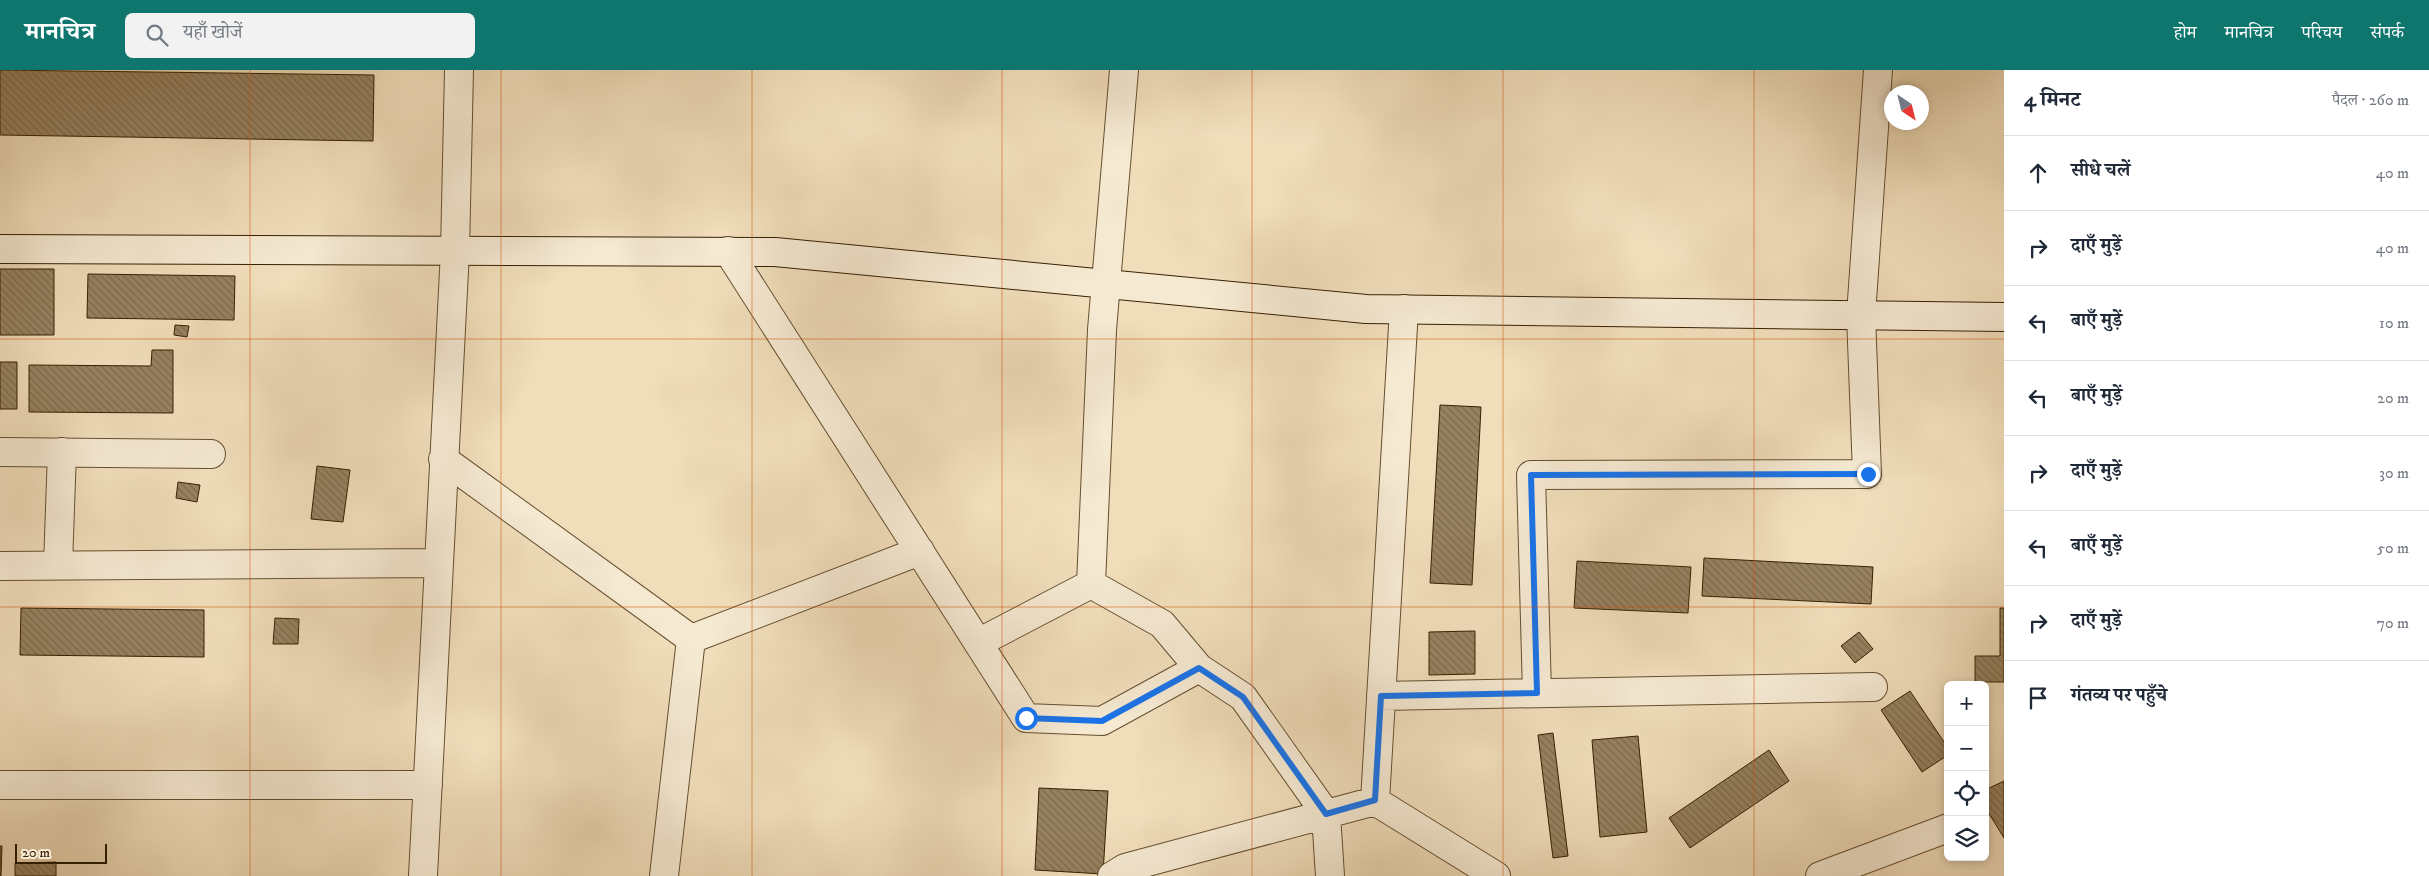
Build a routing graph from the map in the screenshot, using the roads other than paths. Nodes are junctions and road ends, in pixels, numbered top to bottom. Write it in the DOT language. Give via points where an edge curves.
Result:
graph roads {
  1 [pos="459,70"];
  2 [pos="1124,70"];
  3 [pos="1878,70"];
  4 [pos="0,249"];
  5 [pos="455,251"];
  6 [pos="728,251"];
  7 [pos="1107,284"];
  8 [pos="1404,309"];
  9 [pos="1861,315"];
  10 [pos="2004,317"];
  11 [pos="0,452"];
  12 [pos="62,452"];
  13 [pos="211,454"];
  14 [pos="443,459"];
  15 [pos="920,552"];
  16 [pos="438,563"];
  17 [pos="58,565"];
  18 [pos="0,566"];
  19 [pos="1091,584"];
  20 [pos="691,639"];
  21 [pos="978,643"];
  22 [pos="1199,668"];
  23 [pos="1873,687"];
  24 [pos="1537,693"];
  25 [pos="1381,696"];
  26 [pos="0,785"];
  27 [pos="428,785"];
  28 [pos="1375,800"];
  29 [pos="1326,814"];
  30 [pos="1944,830"];
  31 [pos="423,876"];
  32 [pos="664,876"];
  33 [pos="1112,876"];
  34 [pos="1330,876"];
  35 [pos="1496,876"];
  36 [pos="1820,876"];
  1 -- 5 [label="street"];
  2 -- 7 [label="street"];
  3 -- 9 [label="street"];
  4 -- 5 [label="street"];
  5 -- 6 [label="street"];
  5 -- 14 [label="street"];
  6 -- 7 [label="street" via="774,252"];
  6 -- 15 [label="street"];
  7 -- 8 [label="street"];
  7 -- 19 [label="street" via="1102,330"];
  8 -- 9 [label="street"];
  8 -- 25 [label="street"];
  9 -- 10 [label="street"];
  9 -- 24 [label="street" via="1868,474 1531,475"];
  11 -- 12 [label="street"];
  12 -- 13 [label="street"];
  12 -- 17 [label="street"];
  14 -- 16 [label="street"];
  14 -- 20 [label="street"];
  15 -- 20 [label="street"];
  15 -- 21 [label="street"];
  16 -- 17 [label="street"];
  16 -- 27 [label="street"];
  17 -- 18 [label="street"];
  19 -- 21 [label="street"];
  19 -- 22 [label="street" via="1162,624"];
  20 -- 32 [label="street"];
  21 -- 22 [label="street" via="1026,718 1102,721"];
  22 -- 29 [label="street" via="1243,697"];
  23 -- 24 [label="street"];
  24 -- 25 [label="street"];
  25 -- 28 [label="street"];
  26 -- 27 [label="street"];
  27 -- 31 [label="street"];
  28 -- 29 [label="street"];
  28 -- 35 [label="street"];
  29 -- 33 [label="street" via="1126,868"];
  29 -- 34 [label="street"];
  30 -- 36 [label="street"];
}
